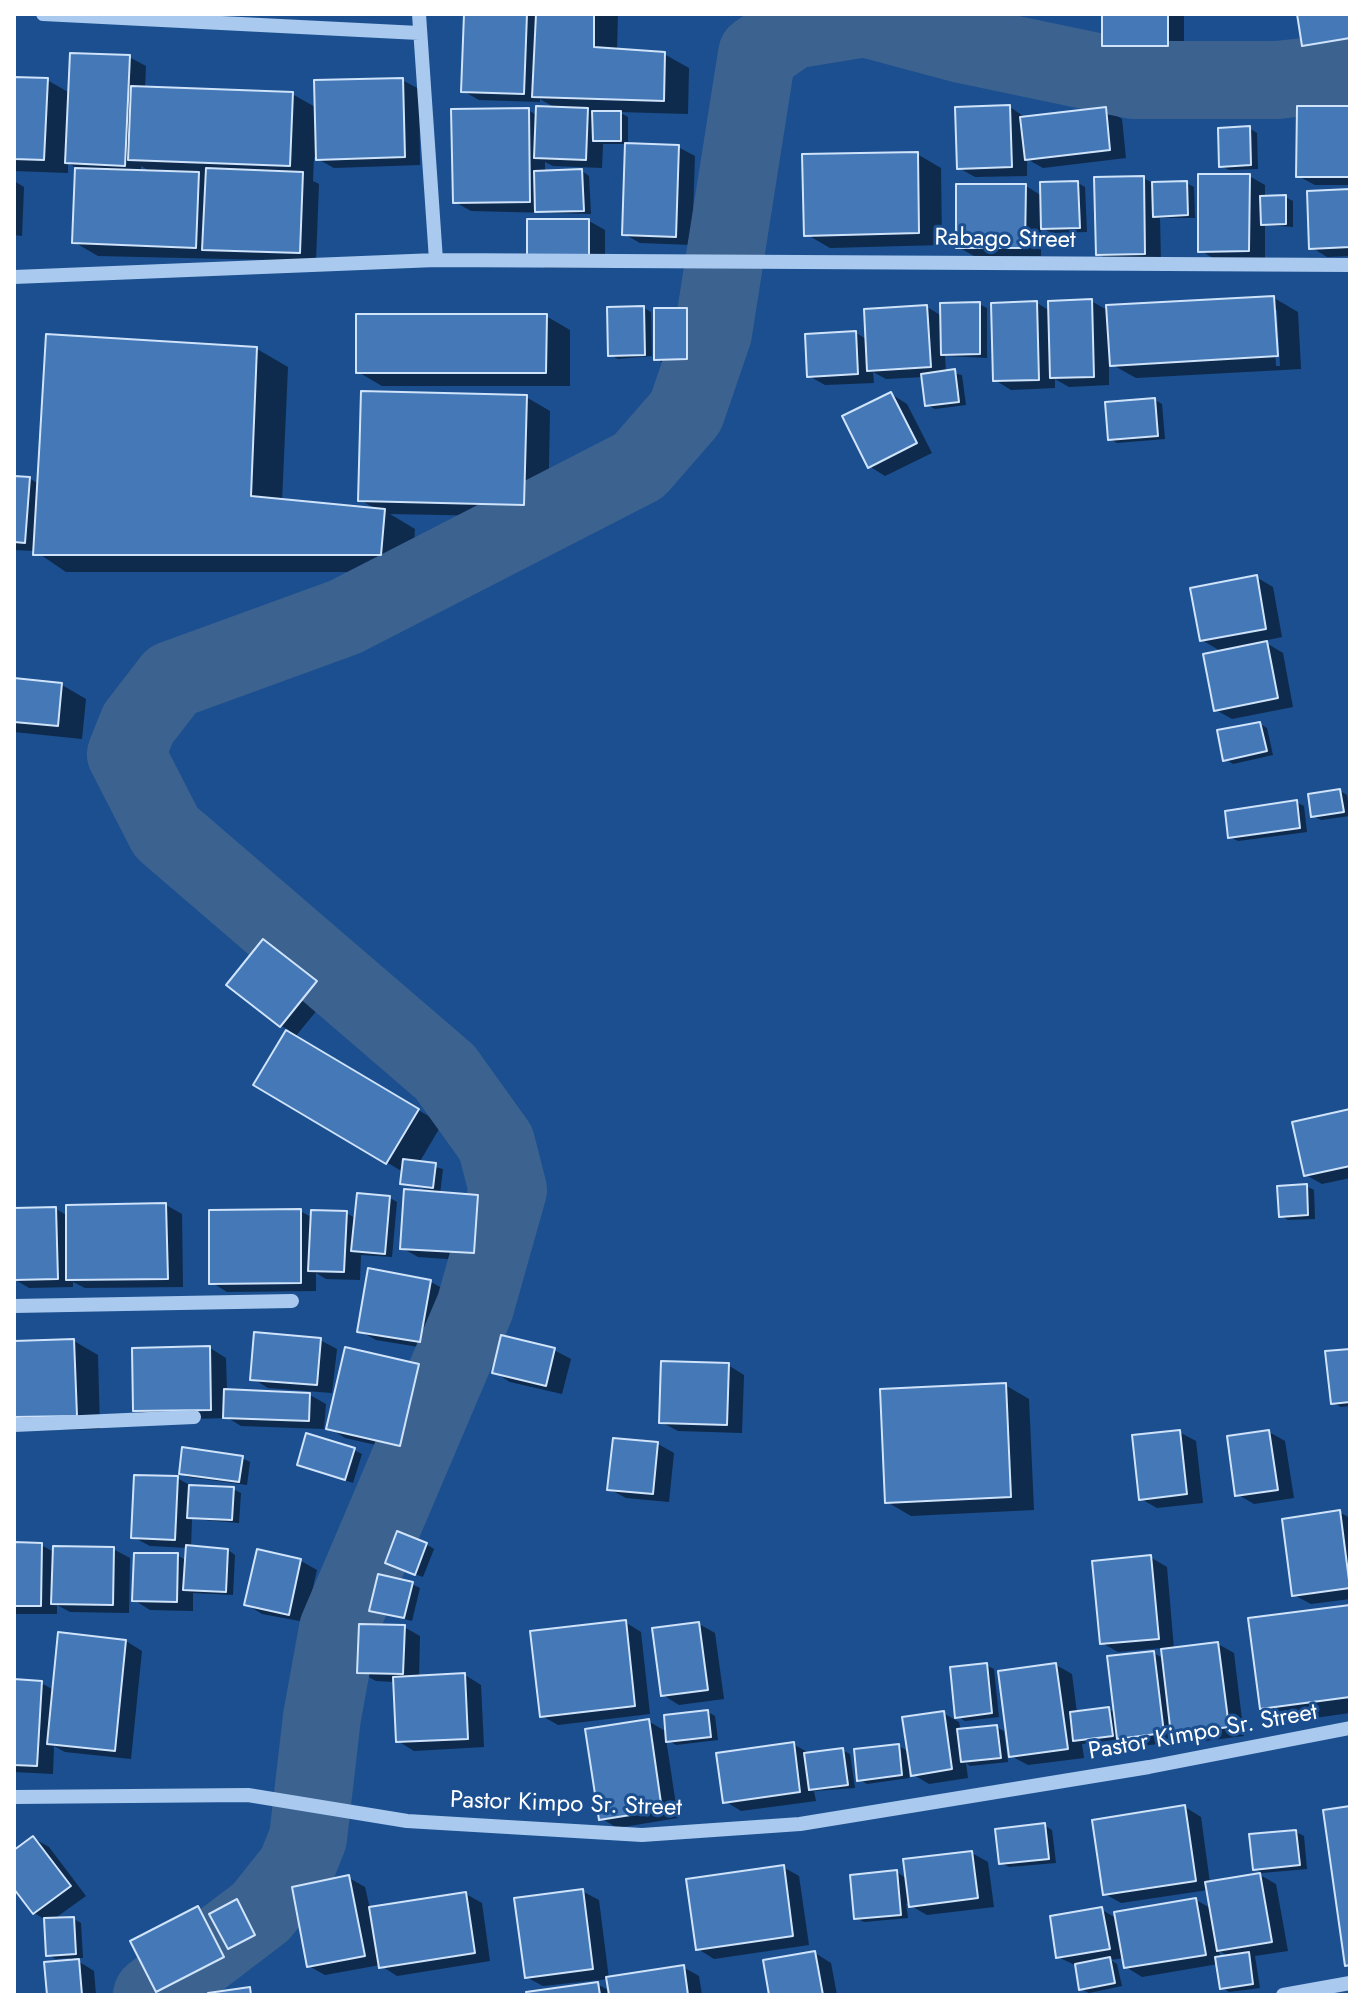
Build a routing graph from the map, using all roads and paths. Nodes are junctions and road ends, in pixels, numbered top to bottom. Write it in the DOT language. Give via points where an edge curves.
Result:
graph roads {
  1 [pos="43,14"];
  2 [pos="419,14"];
  3 [pos="419,33"];
  4 [pos="436,260"];
  5 [pos="1350,265"];
  6 [pos="14,277"];
  7 [pos="292,1301"];
  8 [pos="14,1306"];
  9 [pos="194,1417"];
  10 [pos="14,1425"];
  11 [pos="1350,1728"];
  12 [pos="14,1797"];
  13 [pos="1350,1983"];
  14 [pos="1283,1995"];
  1 -- 3 [label="street"];
  2 -- 3 [label="street"];
  3 -- 4 [label="street"];
  4 -- 5 [label="street, Rabago Street"];
  4 -- 6 [label="street, Rabago Street"];
  7 -- 8 [label="street"];
  9 -- 10 [label="street"];
  11 -- 12 [label="street, Pastor Kimpo Sr. Street" via="800,1824 642,1835 407,1821 248,1795"];
  13 -- 14 [label="street"];
}
